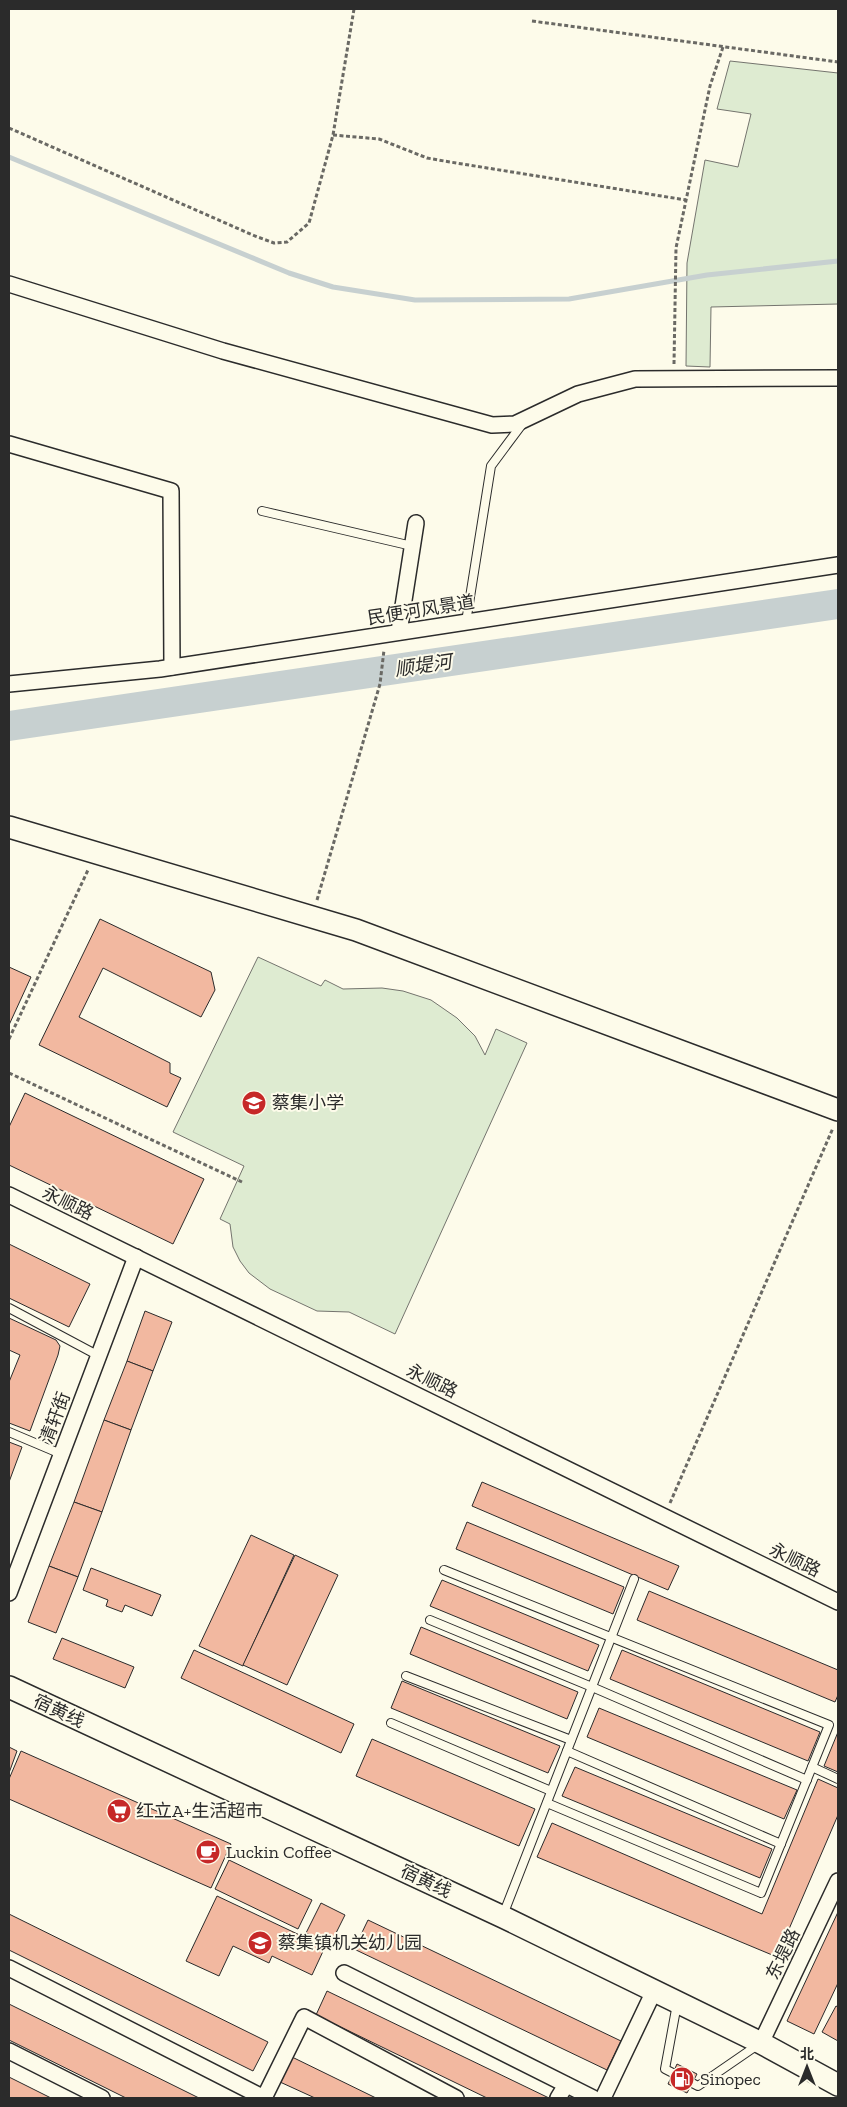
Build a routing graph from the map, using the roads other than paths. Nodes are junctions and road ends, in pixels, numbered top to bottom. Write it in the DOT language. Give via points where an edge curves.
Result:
graph roads {
  1 [pos="9,284"];
  2 [pos="838,378"];
  3 [pos="527,418"];
  4 [pos="9,444"];
  5 [pos="262,511"];
  6 [pos="416,523"];
  7 [pos="412,546"];
  8 [pos="838,565"];
  9 [pos="466,622"];
  10 [pos="399,632"];
  11 [pos="172,667"];
  12 [pos="9,684"];
  13 [pos="9,827"];
  14 [pos="836,1118"];
  15 [pos="9,1195"];
  16 [pos="136,1257"];
  17 [pos="9,1308"];
  18 [pos="99,1356"];
  19 [pos="9,1432"];
  20 [pos="61,1454"];
  21 [pos="444,1570"];
  22 [pos="634,1579"];
  23 [pos="9,1592"];
  24 [pos="838,1602"];
  25 [pos="430,1620"];
  26 [pos="611,1637"];
  27 [pos="406,1676"];
  28 [pos="9,1687"];
  29 [pos="592,1687"];
  30 [pos="391,1724"];
  31 [pos="571,1740"];
  32 [pos="567,1751"];
  33 [pos="812,1767"];
  34 [pos="838,1779"];
  35 [pos="806,1780"];
  36 [pos="552,1792"];
  37 [pos="547,1803"];
  38 [pos="781,1844"];
  39 [pos="838,1881"];
  40 [pos="503,1917"];
  41 [pos="9,1968"];
  42 [pos="344,1973"];
  43 [pos="654,1991"];
  44 [pos="678,2002"];
  45 [pos="761,2042"];
  46 [pos="9,2051"];
  47 [pos="566,2084"];
  48 [pos="838,2086"];
  49 [pos="102,2098"];
  50 [pos="456,2098"];
  51 [pos="558,2098"];
  52 [pos="593,2098"];
  53 [pos="603,2098"];
  1 -- 3 [label="street" via="223,351 492,425 515,424"];
  2 -- 3 [label="street" via="635,379 578,394"];
  3 -- 9 [label="lane" via="491,466"];
  4 -- 11 [label="street" via="171,490"];
  5 -- 7 [label="lane"];
  6 -- 7 [label="street"];
  7 -- 10 [label="street"];
  8 -- 9 [label="street, 民便河风景道"];
  9 -- 10 [label="street, 民便河风景道"];
  10 -- 11 [label="street, 民便河风景道"];
  11 -- 12 [label="street, 民便河风景道"];
  13 -- 14 [label="main road" via="356,930"];
  15 -- 16 [label="street, 永顺路"];
  16 -- 18 [label="street, 清轩街"];
  16 -- 24 [label="street, 永顺路"];
  17 -- 18 [label="lane"];
  18 -- 20 [label="street, 清轩街"];
  19 -- 20 [label="lane"];
  20 -- 23 [label="street, 清轩街"];
  21 -- 26 [label="lane"];
  22 -- 26 [label="lane"];
  25 -- 29 [label="lane"];
  26 -- 29 [label="lane"];
  26 -- 33 [label="lane" via="829,1725"];
  27 -- 31 [label="lane"];
  28 -- 40 [label="main road, 宿黄线"];
  29 -- 31 [label="lane"];
  29 -- 35 [label="lane"];
  30 -- 36 [label="lane"];
  31 -- 32 [label="lane"];
  32 -- 36 [label="lane"];
  32 -- 38 [label="lane"];
  33 -- 34 [label="lane"];
  33 -- 35 [label="lane"];
  35 -- 38 [label="lane"];
  36 -- 37 [label="lane"];
  37 -- 38 [label="lane" via="761,1893"];
  37 -- 40 [label="lane"];
  39 -- 45 [label="street, 东堤路"];
  40 -- 43 [label="main road, 宿黄线"];
  41 -- 50 [label="street" via="264,2098 304,2017"];
  42 -- 47 [label="street"];
  43 -- 44 [label="main road, 宿黄线"];
  43 -- 53 [label="street"];
  44 -- 45 [label="main road, 宿黄线"];
  44 -- 45 [label="lane" via="664,2069 698,2086"];
  45 -- 48 [label="main road, 宿黄线"];
  46 -- 49 [label="street"];
  47 -- 51 [label="street"];
  47 -- 52 [label="street"];
}
